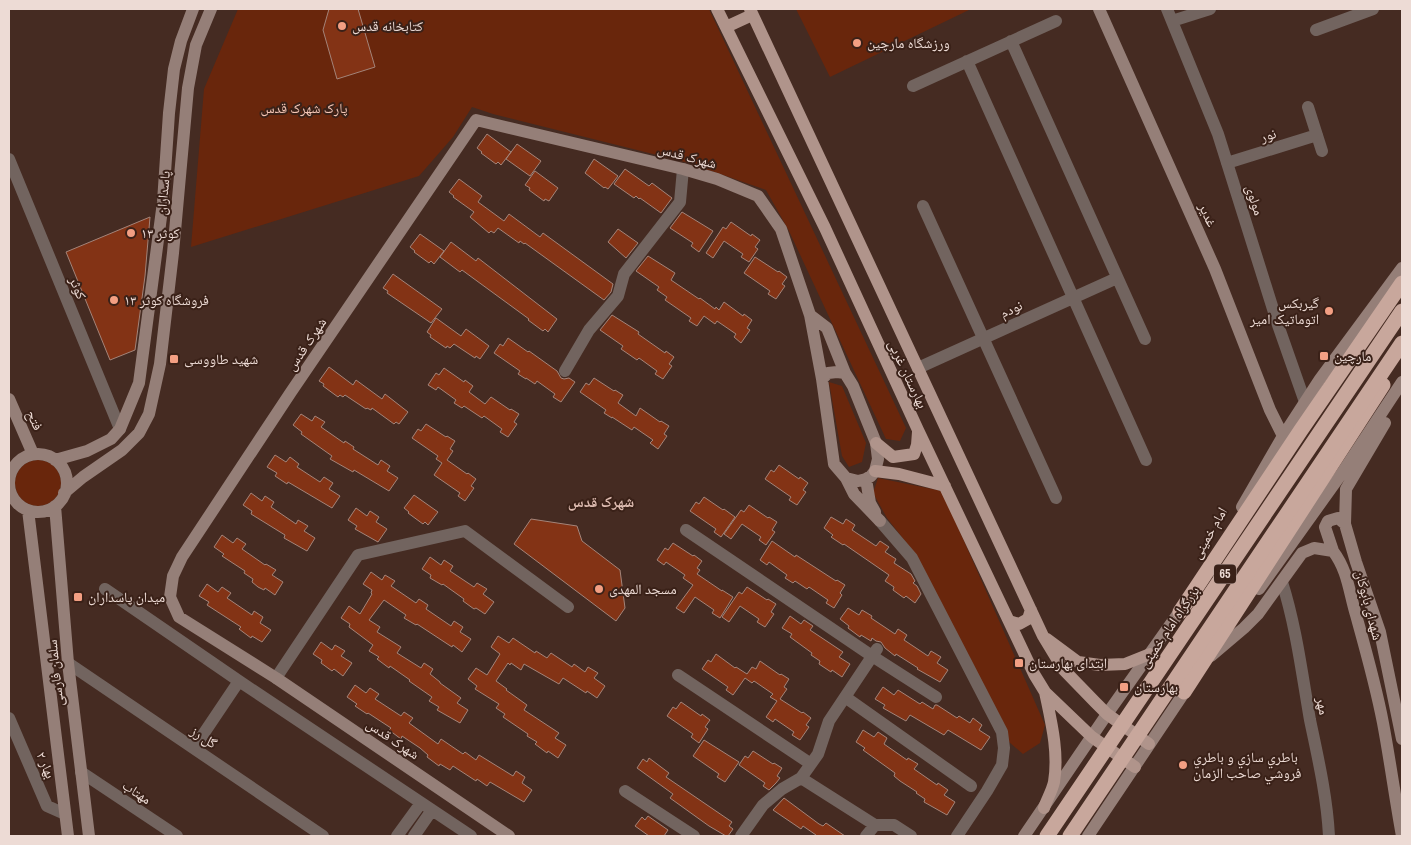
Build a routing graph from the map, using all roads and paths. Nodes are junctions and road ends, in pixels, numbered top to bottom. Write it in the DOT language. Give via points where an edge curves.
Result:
graph roads {
  1 [pos="193,9"];
  2 [pos="211,9"];
  3 [pos="717,9"];
  4 [pos="1099,9"];
  5 [pos="1167,9"];
  6 [pos="1210,9"];
  7 [pos="1373,9"];
  8 [pos="751,12"];
  9 [pos="1056,21"];
  10 [pos="1172,21"];
  11 [pos="726,27"];
  12 [pos="1316,30"];
  13 [pos="1011,42"];
  14 [pos="967,61"];
  15 [pos="913,86"];
  16 [pos="1308,107"];
  17 [pos="1317,135"];
  18 [pos="1322,151"];
  19 [pos="9,159"];
  20 [pos="1227,163"];
  21 [pos="683,169"];
  22 [pos="923,206"];
  23 [pos="1402,268"];
  24 [pos="1117,278"];
  25 [pos="1402,283"];
  26 [pos="1074,297"];
  27 [pos="1402,312"];
  28 [pos="810,315"];
  29 [pos="983,339"];
  30 [pos="1145,339"];
  31 [pos="1402,343"];
  32 [pos="1402,354"];
  33 [pos="918,368"];
  34 [pos="565,371"];
  35 [pos="845,373"];
  36 [pos="822,379"];
  37 [pos="1402,382"];
  38 [pos="1402,391"];
  39 [pos="9,399"];
  40 [pos="1305,402"];
  41 [pos="120,429"];
  42 [pos="918,430"];
  43 [pos="1283,436"];
  44 [pos="876,443"];
  45 [pos="33,454"];
  46 [pos="55,460"];
  47 [pos="1146,460"];
  48 [pos="9,475"];
  49 [pos="870,475"];
  50 [pos="846,478"];
  51 [pos="945,486"];
  52 [pos="64,494"];
  53 [pos="1056,498"];
  54 [pos="55,506"];
  55 [pos="19,509"];
  56 [pos="880,521"];
  57 [pos="1345,524"];
  58 [pos="686,530"];
  59 [pos="1333,551"];
  60 [pos="1282,582"];
  61 [pos="105,589"];
  62 [pos="568,607"];
  63 [pos="1031,610"];
  64 [pos="1180,612"];
  65 [pos="1009,621"];
  66 [pos="1043,636"];
  67 [pos="874,653"];
  68 [pos="1150,654"];
  69 [pos="1211,656"];
  70 [pos="68,664"];
  71 [pos="678,675"];
  72 [pos="276,678"];
  73 [pos="239,681"];
  74 [pos="1045,692"];
  75 [pos="1184,692"];
  76 [pos="845,697"];
  77 [pos="936,697"];
  78 [pos="1107,714"];
  79 [pos="9,718"];
  80 [pos="1092,737"];
  81 [pos="1402,739"];
  82 [pos="1149,744"];
  83 [pos="194,748"];
  84 [pos="811,764"];
  85 [pos="1135,767"];
  86 [pos="81,772"];
  87 [pos="801,778"];
  88 [pos="971,786"];
  89 [pos="625,791"];
  90 [pos="421,802"];
  91 [pos="1044,808"];
  92 [pos="432,810"];
  93 [pos="65,814"];
  94 [pos="875,825"];
  95 [pos="68,836"];
  96 [pos="89,836"];
  97 [pos="177,836"];
  98 [pos="323,836"];
  99 [pos="397,836"];
  100 [pos="414,836"];
  101 [pos="471,836"];
  102 [pos="508,836"];
  103 [pos="694,836"];
  104 [pos="741,836"];
  105 [pos="866,836"];
  106 [pos="911,836"];
  107 [pos="957,836"];
  108 [pos="1024,836"];
  109 [pos="1047,836"];
  110 [pos="1070,836"];
  111 [pos="1088,836"];
  112 [pos="1329,836"];
  113 [pos="1402,836"];
  1 -- 41 [label="street, پاسداران" via="180,40 174,69 163,202 139,383"];
  2 -- 52 [label="street, پاسداران" via="196,45 188,88 160,364 149,414 139,433 122,450"];
  3 -- 11 [label="main road, بهارستان غربی"];
  4 -- 43 [label="street, غدیر" via="1215,269"];
  5 -- 10 [label="street, مولوی"];
  6 -- 10 [label="street"];
  7 -- 12 [label="street"];
  8 -- 11 [label="main road"];
  8 -- 33 [label="main road, بهارستان غربی"];
  9 -- 13 [label="street"];
  10 -- 20 [label="street, مولوی"];
  11 -- 42 [label="main road, بهارستان غربی" via="825,228"];
  13 -- 14 [label="street"];
  13 -- 24 [label="street"];
  14 -- 15 [label="street"];
  14 -- 26 [label="street"];
  16 -- 17 [label="street"];
  17 -- 18 [label="street"];
  17 -- 20 [label="street, نور"];
  19 -- 41 [label="street, کوثر"];
  20 -- 40 [label="street, مولوی"];
  21 -- 28 [label="street, شهرک قدس" via="758,196 781,229"];
  21 -- 34 [label="street" via="680,202 624,274 618,296 589,330"];
  21 -- 72 [label="street, شهرک قدس" via="476,120 291,392 182,557 173,576 170,597 179,617"];
  22 -- 29 [label="street"];
  23 -- 40 [label="street, امام خمینی"];
  24 -- 26 [label="street, نودم"];
  24 -- 30 [label="street"];
  25 -- 64 [label="highway"];
  26 -- 29 [label="street, نودم"];
  26 -- 47 [label="street"];
  27 -- 109 [label="highway, بزرگراه امام خمینی / 65, bridge"];
  28 -- 35 [label="street" via="827,328"];
  28 -- 36 [label="street, شهرک قدس"];
  29 -- 33 [label="street, نودم"];
  29 -- 53 [label="street"];
  31 -- 110 [label="highway, 65, bridge"];
  32 -- 75 [label="highway"];
  33 -- 63 [label="main road, بهارستان غربی"];
  35 -- 36 [label="street" via="828,373"];
  35 -- 44 [label="street"];
  36 -- 50 [label="street" via="834,464"];
  37 -- 69 [label="street" via="1342,473"];
  38 -- 57 [label="street, شهدای بابوکان" via="1346,489"];
  39 -- 45 [label="street, فتح"];
  40 -- 43 [label="street, امام خمینی"];
  41 -- 46 [label="street, پاسداران" via="99,446"];
  42 -- 44 [label="main road" via="914,454 893,457"];
  42 -- 51 [label="main road, بهارستان غربی"];
  43 -- 64 [label="street, امام خمینی"];
  44 -- 49 [label="street" via="878,459"];
  45 -- 46 [label="street" via="43,454"];
  45 -- 48 [label="street" via="25,456"];
  46 -- 52 [label="street" via="65,473"];
  48 -- 55 [label="street" via="10,491"];
  49 -- 50 [label="street" via="858,481"];
  49 -- 51 [label="main road" via="899,474"];
  49 -- 56 [label="street" via="870,503"];
  50 -- 56 [label="street" via="854,494"];
  51 -- 65 [label="main road, بهارستان غربی"];
  52 -- 54 [label="street"];
  54 -- 55 [label="street" via="38,512"];
  54 -- 70 [label="street, سلمان فارسی"];
  55 -- 93 [label="street, سلمان فارسی"];
  56 -- 107 [label="street" via="912,558 1002,732 1002,765"];
  57 -- 59 [label="street, شهدای بابوکان" via="1338,518 1328,521 1325,527"];
  57 -- 81 [label="street, شهدای بابوکان" via="1380,632"];
  58 -- 67 [label="street"];
  59 -- 60 [label="street" via="1314,548 1302,553"];
  59 -- 113 [label="street, شهدای بابوکان" via="1341,562 1350,589 1368,660 1383,723"];
  60 -- 69 [label="street" via="1258,614"];
  60 -- 112 [label="street, مهر" via="1328,815"];
  61 -- 73 [label="street"];
  62 -- 72 [label="street" via="465,531 358,555"];
  63 -- 65 [label="main road" via="1028,619 1019,624"];
  63 -- 66 [label="main road, بهارستان غربی"];
  64 -- 68 [label="street, امام خمینی"];
  65 -- 74 [label="main road, بهارستان غربی"];
  66 -- 68 [label="main road" via="1078,662 1125,664"];
  66 -- 78 [label="main road, بهارستان غربی" via="1063,669"];
  67 -- 76 [label="street"];
  67 -- 77 [label="street"];
  68 -- 78 [label="street, امام خمینی"];
  69 -- 75 [label="street"];
  70 -- 83 [label="street, گل رز"];
  70 -- 86 [label="street, سلمان فارسی"];
  71 -- 84 [label="street"];
  72 -- 102 [label="street, شهرک قدس"];
  73 -- 83 [label="street"];
  73 -- 90 [label="street"];
  74 -- 80 [label="main road, بهارستان غربی"];
  74 -- 91 [label="main road" via="1056,757 1054,783"];
  75 -- 82 [label="street"];
  76 -- 84 [label="street" via="829,721 818,754"];
  76 -- 88 [label="street"];
  78 -- 80 [label="street, امام خمینی"];
  78 -- 82 [label="main road, بهارستان غربی"];
  79 -- 93 [label="street, بهار ۲" via="47,806"];
  80 -- 85 [label="main road, بهارستان غربی"];
  80 -- 91 [label="street, امام خمینی"];
  82 -- 85 [label="street"];
  83 -- 98 [label="street, گل رز"];
  84 -- 87 [label="street"];
  85 -- 111 [label="street"];
  86 -- 96 [label="street, سلمان فارسی"];
  86 -- 97 [label="street, مهتاب"];
  87 -- 94 [label="street"];
  87 -- 104 [label="street" via="763,804"];
  89 -- 103 [label="street"];
  90 -- 92 [label="street"];
  90 -- 99 [label="street"];
  91 -- 108 [label="street, امام خمینی"];
  92 -- 100 [label="street"];
  92 -- 101 [label="street"];
  93 -- 95 [label="street, سلمان فارسی"];
  94 -- 105 [label="street"];
  94 -- 106 [label="street" via="894,825"];
}
